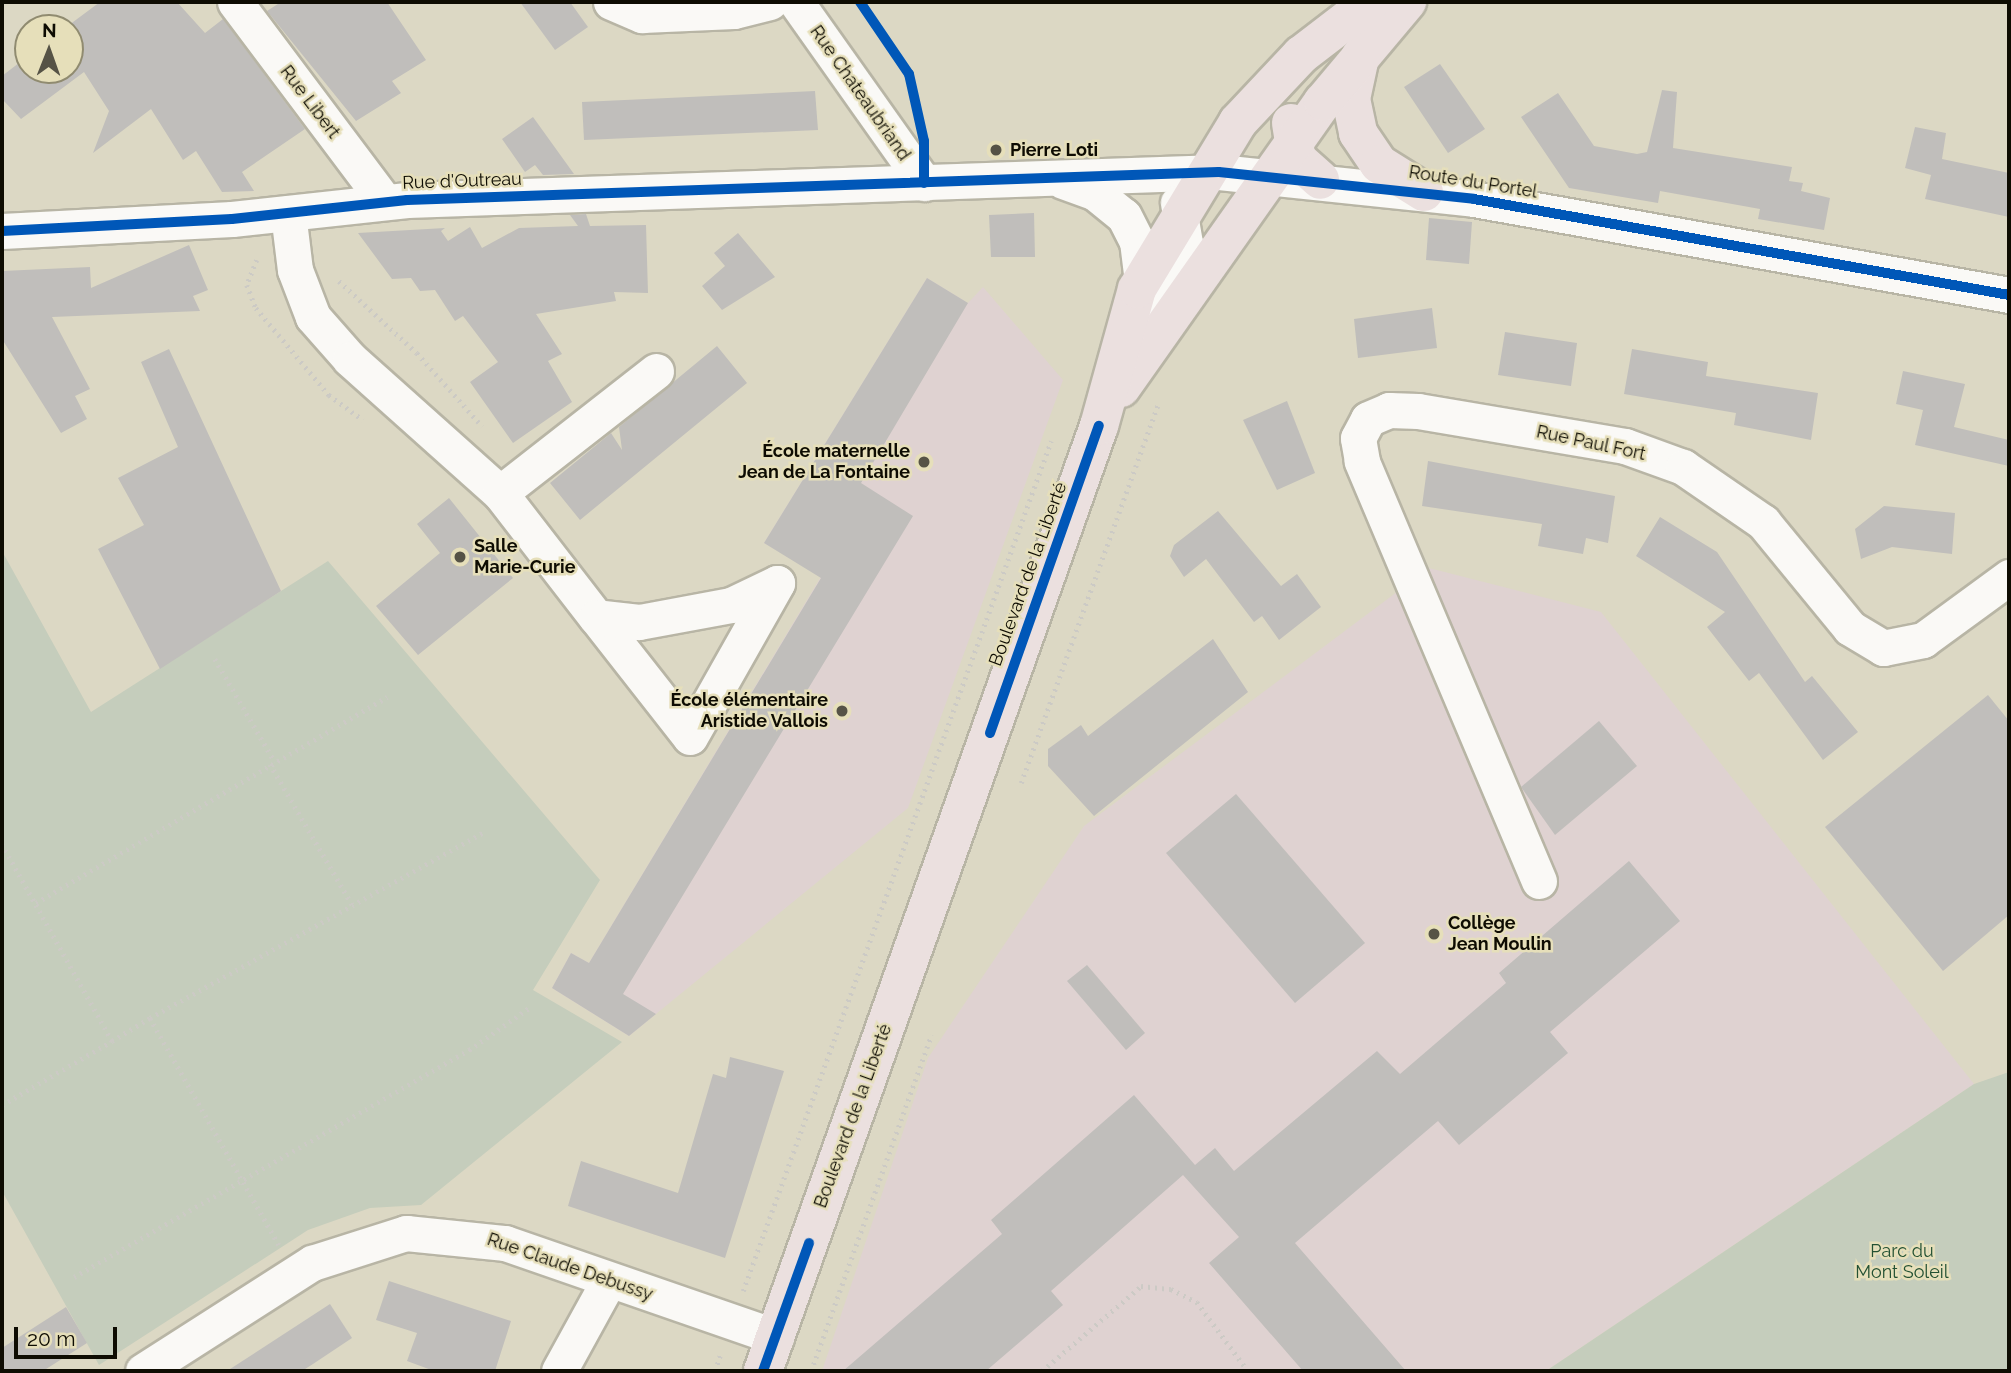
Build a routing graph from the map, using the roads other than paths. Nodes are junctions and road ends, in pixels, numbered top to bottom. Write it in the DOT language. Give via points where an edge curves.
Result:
graph roads {
  1 [pos="235,2"];
  2 [pos="611,2"];
  3 [pos="770,2"];
  4 [pos="796,2"];
  5 [pos="1407,2"];
  6 [pos="1361,9"];
  7 [pos="1361,53"];
  8 [pos="1293,146"];
  9 [pos="1206,172"];
  10 [pos="1122,174"];
  11 [pos="1271,176"];
  12 [pos="1046,177"];
  13 [pos="1320,180"];
  14 [pos="924,183"];
  15 [pos="1424,192"];
  16 [pos="384,202"];
  17 [pos="1181,211"];
  18 [pos="288,213"];
  19 [pos="2,231"];
  20 [pos="1142,279"];
  21 [pos="2009,295"];
  22 [pos="656,371"];
  23 [pos="1130,372"];
  24 [pos="1099,426"];
  25 [pos="500,493"];
  26 [pos="2009,578"];
  27 [pos="596,617"];
  28 [pos="1539,881"];
  29 [pos="609,1280"];
  30 [pos="769,1354"];
  31 [pos="143,1371"];
  32 [pos="559,1371"];
  1 -- 16 [label="street, Rue Libert"];
  2 -- 3 [label="street" via="642,15 734,11"];
  4 -- 14 [label="street, Rue Chateaubriand"];
  5 -- 7 [label="main road, Boulevard de la Liberté"];
  6 -- 8 [label="main road" via="1302,87 1291,120"];
  6 -- 9 [label="main road, Boulevard de la Liberté" via="1284,72 1238,122"];
  7 -- 8 [label="main road, Boulevard de la Liberté"];
  7 -- 15 [label="main road" via="1351,99 1358,134 1379,164"];
  8 -- 11 [label="main road, Boulevard de la Liberté"];
  8 -- 13 [label="main road" via="1300,164"];
  9 -- 10 [label="street, Route du Portel"];
  9 -- 11 [label="street, Route du Portel"];
  9 -- 17 [label="main road, Boulevard de la Liberté"];
  10 -- 12 [label="street, Route du Portel"];
  10 -- 17 [label="street" via="1164,186"];
  11 -- 13 [label="street, Route du Portel"];
  11 -- 23 [label="main road, Boulevard de la Liberté"];
  12 -- 14 [label="street, Route du Portel"];
  12 -- 20 [label="street" via="1094,192 1124,216 1137,241"];
  13 -- 15 [label="street, Route du Portel"];
  14 -- 16 [label="street, Rue d'Outreau"];
  15 -- 21 [label="street, Route du Portel"];
  16 -- 18 [label="street, Rue d'Outreau"];
  17 -- 20 [label="main road, Boulevard de la Liberté"];
  17 -- 23 [label="street" via="1184,249 1152,302"];
  18 -- 19 [label="street, Rue d'Outreau"];
  18 -- 25 [label="street" via="295,270 313,317 350,359"];
  20 -- 24 [label="main road, Boulevard de la Liberté"];
  22 -- 25 [label="street"];
  23 -- 24 [label="main road, Boulevard de la Liberté"];
  24 -- 30 [label="main road, Boulevard de la Liberté"];
  25 -- 27 [label="street"];
  26 -- 28 [label="street, Rue Paul Fort" via="1923,640 1882,648 1850,628 1763,522 1700,475 1625,446 1389,410 1360,428 1359,450"];
  27 -- 27 [label="street" via="690,737 777,583 731,604 639,622"];
  29 -- 30 [label="street, Rue Claude Debussy" via="732,1322"];
  29 -- 31 [label="street, Rue Claude Debussy" via="505,1243 445,1232 365,1241 295,1273"];
  29 -- 32 [label="street"];
}
